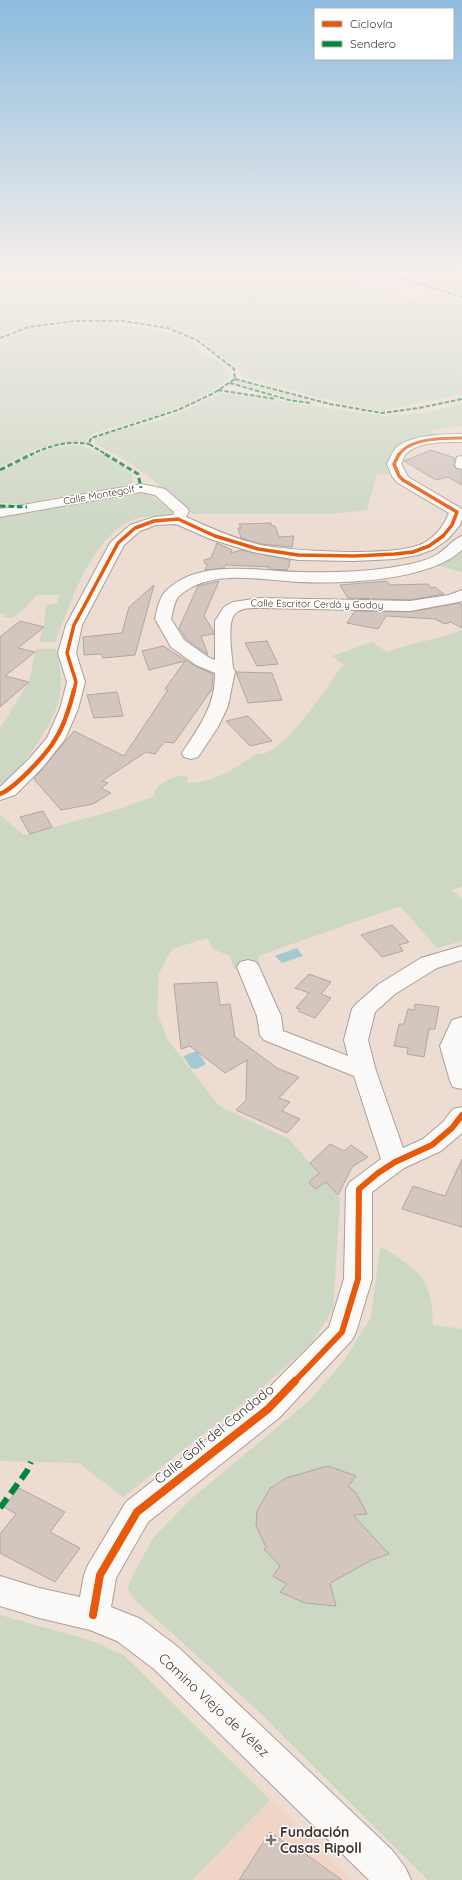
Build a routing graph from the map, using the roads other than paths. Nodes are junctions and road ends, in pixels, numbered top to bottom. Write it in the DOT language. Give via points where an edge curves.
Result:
graph roads {
  1 [pos="462,438"];
  2 [pos="462,460"];
  3 [pos="462,465"];
  4 [pos="0,513"];
  5 [pos="459,514"];
  6 [pos="178,519"];
  7 [pos="462,541"];
  8 [pos="462,595"];
  9 [pos="226,671"];
  10 [pos="191,753"];
  11 [pos="0,794"];
  12 [pos="462,953"];
  13 [pos="248,967"];
  14 [pos="462,1024"];
  15 [pos="364,1071"];
  16 [pos="462,1080"];
  17 [pos="462,1115"];
  18 [pos="395,1162"];
  19 [pos="0,1591"];
  20 [pos="93,1615"];
  21 [pos="392,1880"];
  1 -- 5 [label="street" via="425,441 414,445 401,451 394,464 399,476 408,484"];
  2 -- 3 [label="street"];
  4 -- 6 [label="street, Calle Montegolf" via="141,488 160,492 182,510"];
  5 -- 6 [label="street" via="442,536 429,546 413,552 354,556 298,555 258,549 215,536"];
  6 -- 11 [label="street" via="154,521 135,528 118,543 74,624 68,653 76,682 69,709 56,739 8,791"];
  7 -- 9 [label="street" via="455,549 436,561 406,569 309,577 210,575 192,580 171,595 163,619 177,643 202,661"];
  8 -- 9 [label="street, Calle Escritor Cerdá y Godoy" via="410,606 244,604 226,614 223,631"];
  9 -- 10 [label="street, Calle Escritor Cerdá y Godoy" via="222,699"];
  12 -- 15 [label="street" via="429,963 387,989 364,1009 356,1040"];
  13 -- 15 [label="street" via="269,1016 272,1035"];
  14 -- 16 [label="street" via="452,1046"];
  15 -- 18 [label="street"];
  17 -- 18 [label="street, Calle Golf del Candado" via="452,1128 432,1145"];
  18 -- 20 [label="street, Calle Golf del Candado" via="358,1189 358,1279 342,1332 268,1409 137,1512 100,1575"];
  19 -- 20 [label="street, Camino Viejo de Vélez"];
  20 -- 21 [label="street, Camino Viejo de Vélez" via="129,1630 166,1658 379,1864"];
}
